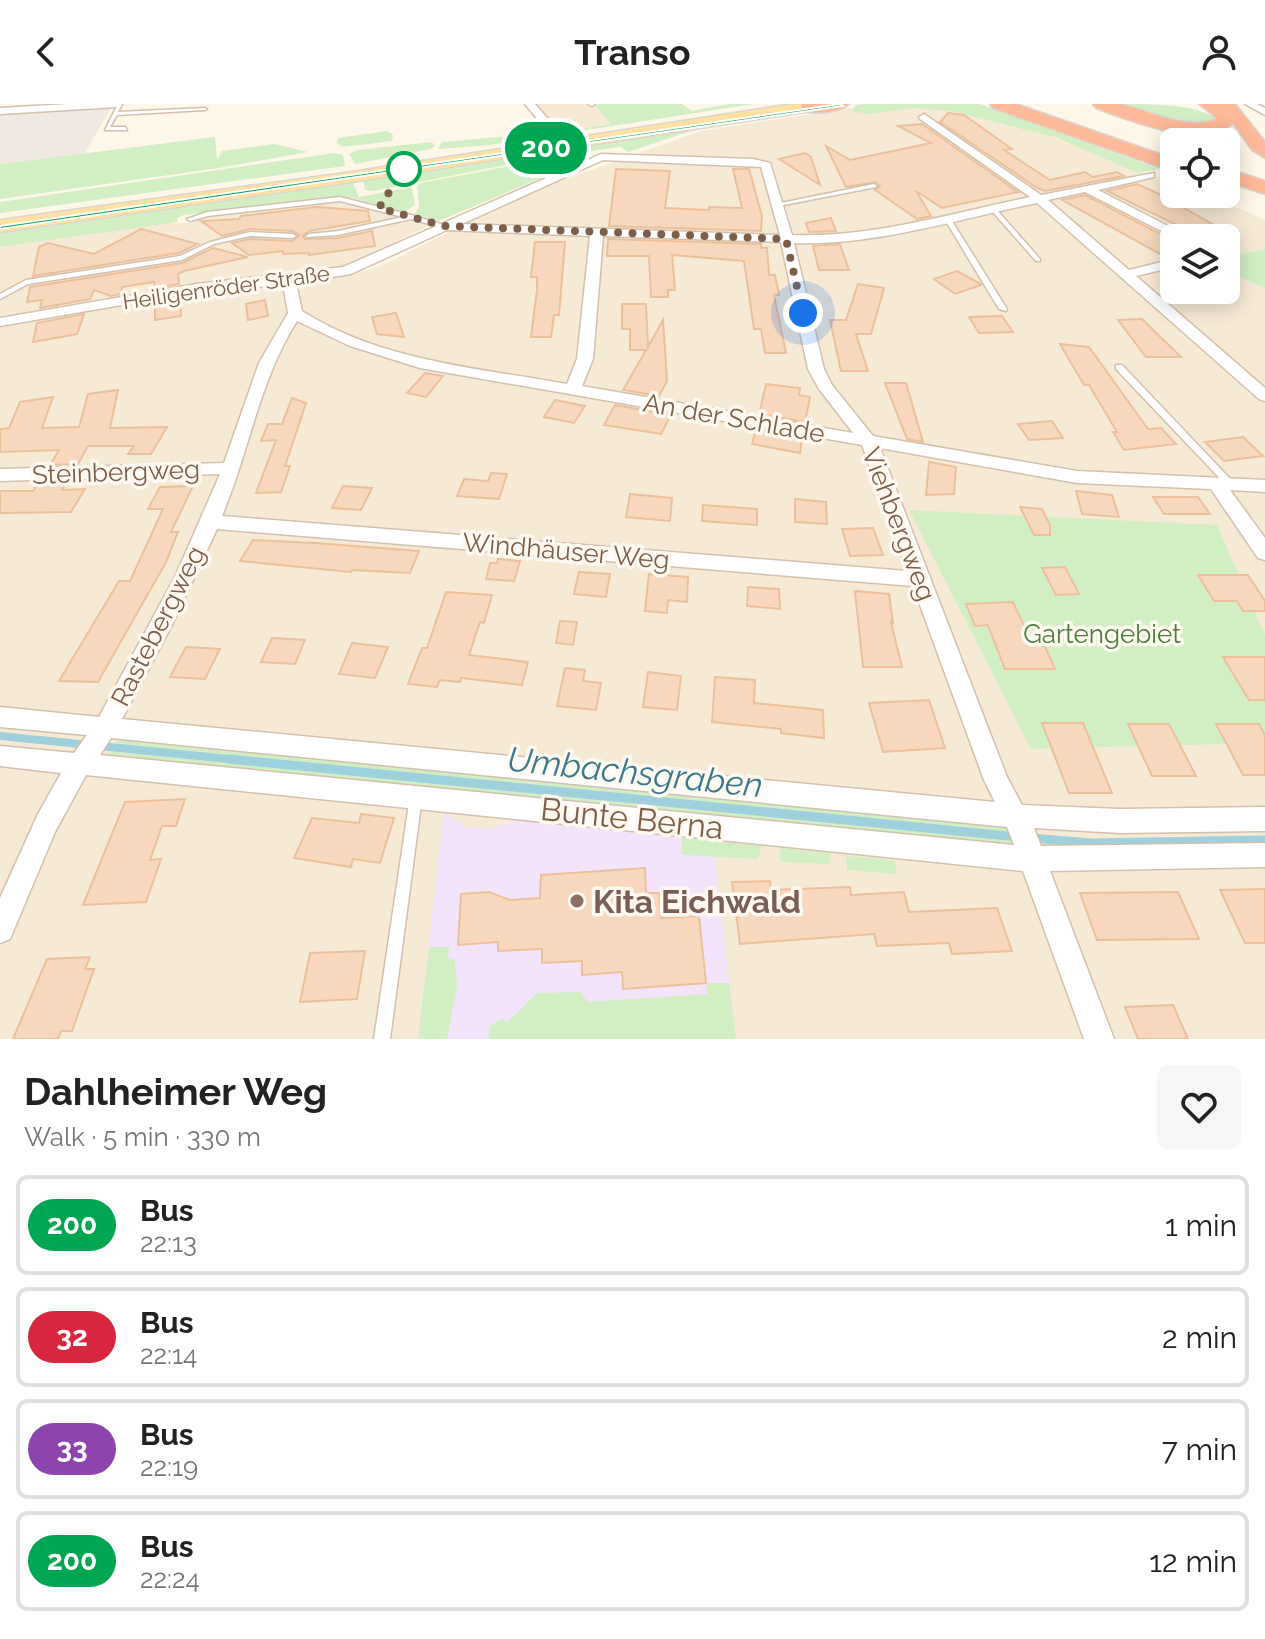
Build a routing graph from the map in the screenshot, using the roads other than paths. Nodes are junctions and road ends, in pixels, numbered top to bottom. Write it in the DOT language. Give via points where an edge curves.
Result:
graph roads {
  1 [pos="530,104"];
  2 [pos="778,104"];
  3 [pos="840,104"];
  4 [pos="999,104"];
  5 [pos="1044,104"];
  6 [pos="1102,104"];
  7 [pos="1208,104"];
  8 [pos="1222,104"];
  9 [pos="1250,104"];
  10 [pos="77,105"];
  11 [pos="816,105"];
  12 [pos="117,107"];
  13 [pos="1082,107"];
  14 [pos="205,109"];
  15 [pos="0,111"];
  16 [pos="1265,112"];
  17 [pos="924,117"];
  18 [pos="1136,117"];
  19 [pos="543,119"];
  20 [pos="1166,128"];
  21 [pos="125,129"];
  22 [pos="1160,136"];
  23 [pos="1160,149"];
  24 [pos="1265,152"];
  25 [pos="601,157"];
  26 [pos="1240,159"];
  27 [pos="1160,161"];
  28 [pos="1240,161"];
  29 [pos="1265,164"];
  30 [pos="1265,174"];
  31 [pos="1150,175"];
  32 [pos="1240,179"];
  33 [pos="874,186"];
  34 [pos="1265,188"];
  35 [pos="1088,189"];
  36 [pos="1240,190"];
  37 [pos="1040,199"];
  38 [pos="1265,199"];
  39 [pos="779,204"];
  40 [pos="993,209"];
  41 [pos="0,217"];
  42 [pos="413,217"];
  43 [pos="947,218"];
  44 [pos="190,219"];
  45 [pos="1160,225"];
  46 [pos="0,226"];
  47 [pos="444,226"];
  48 [pos="597,233"];
  49 [pos="293,236"];
  50 [pos="309,236"];
  51 [pos="786,239"];
  52 [pos="1038,260"];
  53 [pos="1160,266"];
  54 [pos="1124,275"];
  55 [pos="289,280"];
  56 [pos="0,297"];
  57 [pos="1003,309"];
  58 [pos="295,313"];
  59 [pos="0,322"];
  60 [pos="1119,367"];
  61 [pos="573,389"];
  62 [pos="1265,396"];
  63 [pos="869,442"];
  64 [pos="233,468"];
  65 [pos="0,475"];
  66 [pos="1225,486"];
  67 [pos="1265,486"];
  68 [pos="211,522"];
  69 [pos="1265,553"];
  70 [pos="920,579"];
  71 [pos="0,717"];
  72 [pos="93,746"];
  73 [pos="0,756"];
  74 [pos="416,797"];
  75 [pos="1265,819"];
  76 [pos="1023,837"];
  77 [pos="1265,855"];
  78 [pos="0,929"];
  79 [pos="382,1039"];
  80 [pos="1099,1039"];
  1 -- 19 [label="street"];
  2 -- 41 [label="main road"];
  3 -- 11 [label="highway"];
  4 -- 27 [label="highway"];
  5 -- 23 [label="highway"];
  6 -- 18 [label="highway"];
  7 -- 18 [label="highway" via="1224,112 1224,123 1185,127"];
  8 -- 24 [label="highway" via="1239,115 1249,137"];
  9 -- 16 [label="street"];
  10 -- 12 [label="street"];
  10 -- 15 [label="street"];
  11 -- 46 [label="main road"];
  12 -- 14 [label="lane"];
  12 -- 21 [label="lane" via="107,129"];
  13 -- 22 [label="highway"];
  17 -- 37 [label="street"];
  18 -- 20 [label="highway"];
  25 -- 39 [label="street, Viehbergweg" via="761,163 768,168"];
  25 -- 47 [label="street, Heiligenröder Straße"];
  26 -- 29 [label="highway"];
  28 -- 30 [label="highway"];
  31 -- 35 [label="street"];
  32 -- 34 [label="highway"];
  33 -- 39 [label="lane"];
  35 -- 37 [label="street"];
  35 -- 45 [label="street"];
  36 -- 38 [label="highway"];
  37 -- 40 [label="street"];
  37 -- 54 [label="street"];
  39 -- 51 [label="street, Viehbergweg"];
  40 -- 43 [label="street"];
  40 -- 52 [label="lane"];
  42 -- 44 [label="lane, Heiligenröder Straße" via="340,199"];
  42 -- 47 [label="lane, Heiligenröder Straße"];
  42 -- 50 [label="lane, Heiligenröder Straße"];
  43 -- 51 [label="street" via="856,237"];
  43 -- 57 [label="lane"];
  47 -- 48 [label="street"];
  47 -- 55 [label="street, Heiligenröder Straße" via="346,271"];
  48 -- 51 [label="street"];
  48 -- 61 [label="street" via="585,359"];
  49 -- 56 [label="lane, Heiligenröder Straße" via="250,234 212,243 182,258 26,282"];
  51 -- 63 [label="street, Viehbergweg" via="816,369"];
  53 -- 54 [label="street"];
  54 -- 62 [label="street"];
  55 -- 58 [label="street"];
  55 -- 59 [label="street, Heiligenröder Straße" via="197,288"];
  58 -- 61 [label="street, An der Schlade" via="318,330 420,363"];
  58 -- 64 [label="street, Rastebergweg" via="262,371"];
  60 -- 66 [label="lane"];
  61 -- 63 [label="street, An der Schlade"];
  63 -- 66 [label="street, An der Schlade" via="1077,477"];
  63 -- 70 [label="street, Viehbergweg"];
  64 -- 65 [label="street, Steinbergweg"];
  64 -- 68 [label="street, Rastebergweg"];
  66 -- 67 [label="street, An der Schlade"];
  66 -- 69 [label="street"];
  68 -- 70 [label="street, Windhäuser Weg"];
  68 -- 72 [label="street, Rastebergweg" via="168,613"];
  70 -- 76 [label="street, Viehbergweg"];
  71 -- 72 [label="street, Bunte Berna"];
  72 -- 73 [label="street, Bunte Berna"];
  72 -- 74 [label="street, Bunte Berna"];
  72 -- 76 [label="street, Bunte Berna"];
  72 -- 78 [label="street, Rastebergweg" via="61,794"];
  74 -- 76 [label="street, Bunte Berna"];
  74 -- 79 [label="lane"];
  75 -- 76 [label="street, Bunte Berna" via="1120,821"];
  76 -- 77 [label="street, Bunte Berna"];
  76 -- 80 [label="street, Viehbergweg"];
}
